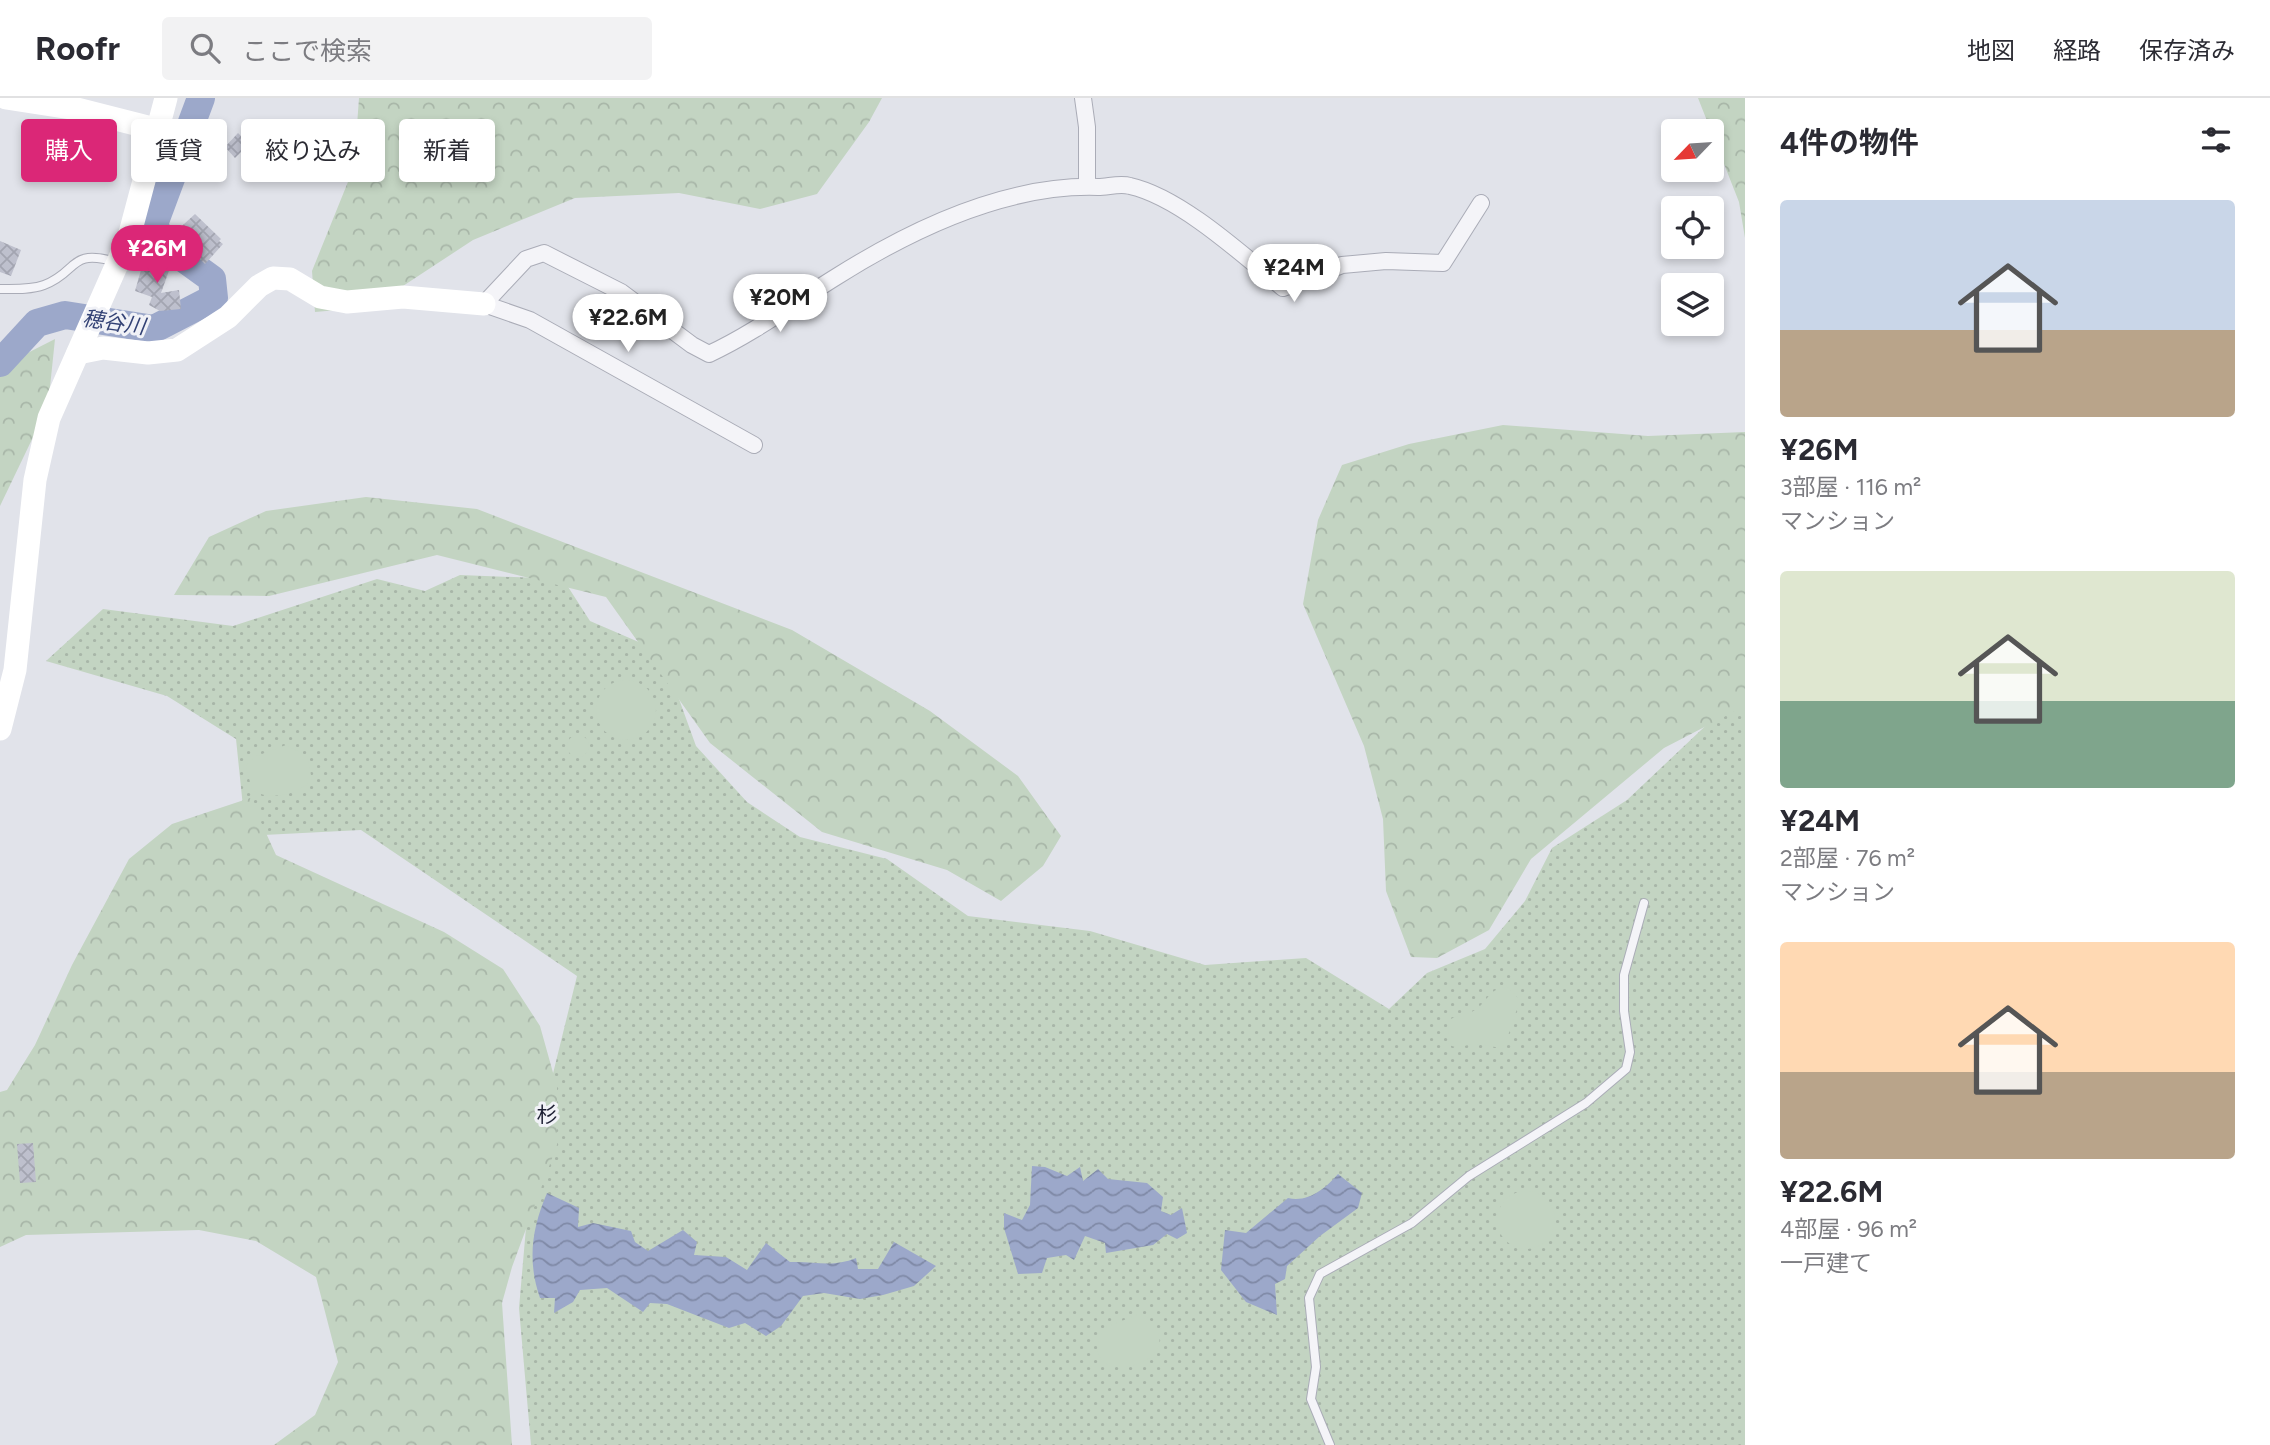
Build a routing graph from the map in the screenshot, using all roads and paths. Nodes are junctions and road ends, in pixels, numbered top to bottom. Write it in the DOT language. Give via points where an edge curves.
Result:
graph roads {
  1 [pos="6,98"];
  2 [pos="166,98"];
  3 [pos="1083,98"];
  4 [pos="66,103"];
  5 [pos="161,119"];
  6 [pos="131,122"];
  7 [pos="144,182"];
  8 [pos="1087,186"];
  9 [pos="1481,203"];
  10 [pos="118,263"];
  11 [pos="0,289"];
  12 [pos="484,304"];
  13 [pos="81,344"];
  14 [pos="754,445"];
  15 [pos="0,729"];
  16 [pos="1644,903"];
  17 [pos="1330,1445"];
  1 -- 4 [label="street"];
  2 -- 5 [label="street"];
  3 -- 8 [label="street"];
  4 -- 6 [label="street"];
  7 -- 10 [label="street"];
  8 -- 9 [label="street" via="1128,185 1166,200 1283,288 1342,265 1443,262"];
  8 -- 12 [label="street" via="1013,196 920,232 839,274 709,354 621,292 544,253 526,259"];
  10 -- 11 [label="lane" via="96,256 79,259 45,285"];
  10 -- 13 [label="street"];
  12 -- 13 [label="street" via="403,297 347,302 320,297 290,279 273,278 228,317 177,350 148,353"];
  12 -- 14 [label="street" via="530,320"];
  13 -- 15 [label="street" via="49,418 35,480 15,670"];
  16 -- 17 [label="lane" via="1624,975 1630,1052 1626,1069 1586,1103 1469,1176 1412,1223 1320,1274 1309,1298 1316,1367 1311,1399"];
}
